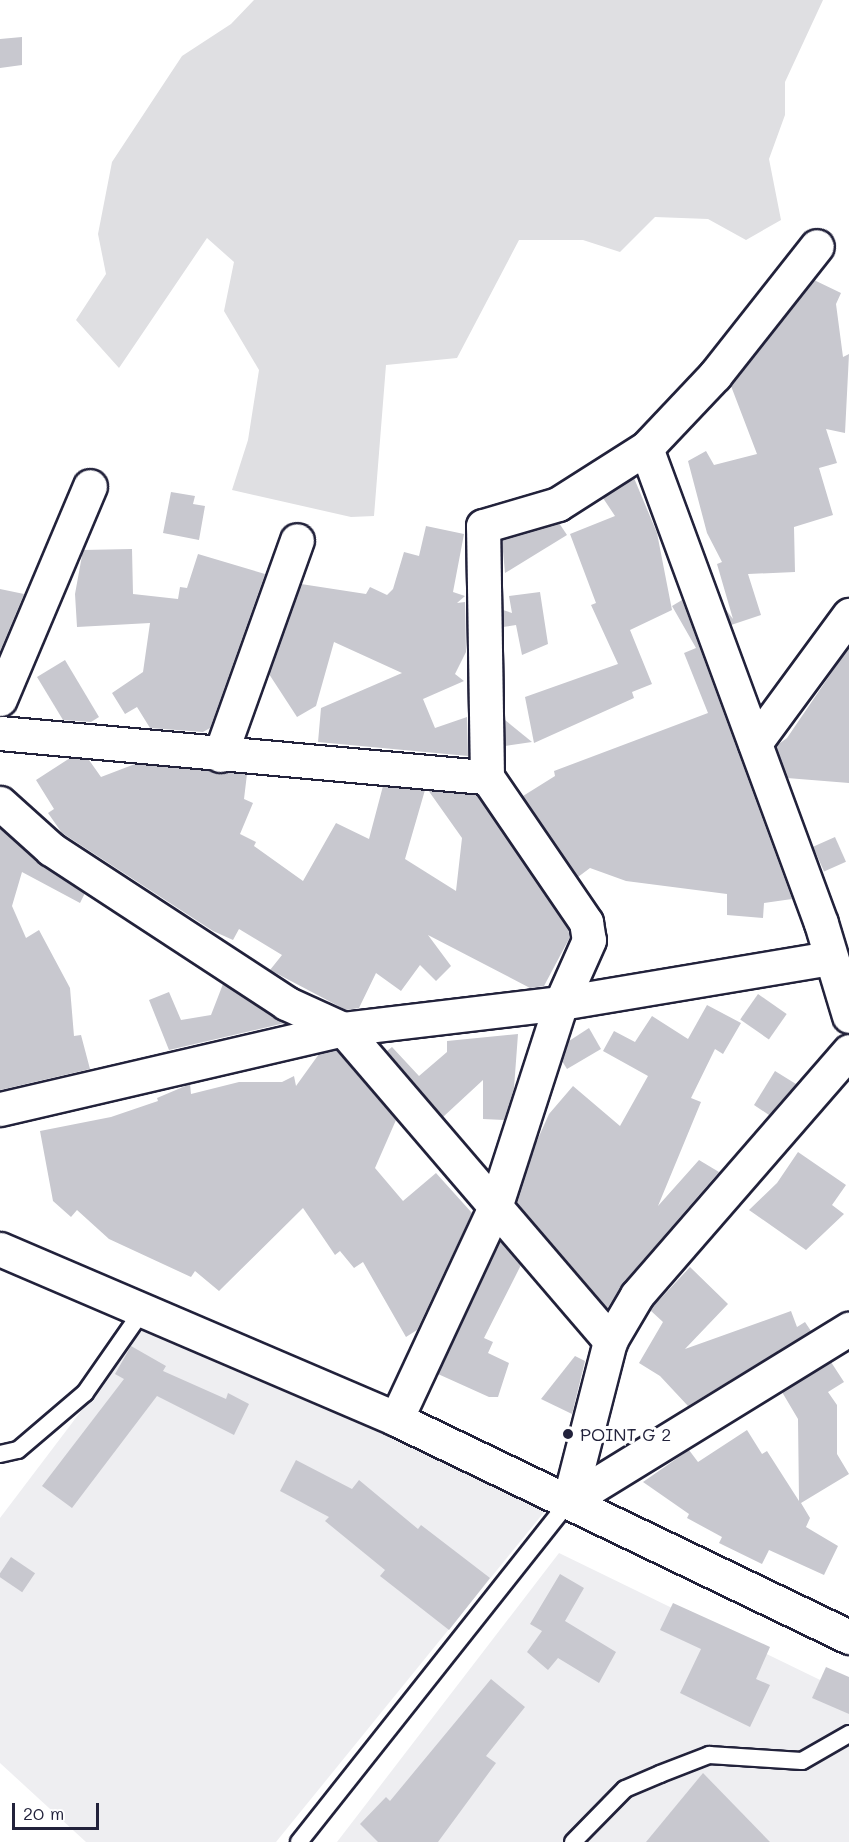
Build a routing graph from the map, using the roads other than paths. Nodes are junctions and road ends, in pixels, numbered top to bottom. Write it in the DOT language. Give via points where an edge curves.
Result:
graph roads {
  1 [pos="817,246"];
  2 [pos="646,448"];
  3 [pos="90,486"];
  4 [pos="297,540"];
  5 [pos="849,615"];
  6 [pos="0,699"];
  7 [pos="0,733"];
  8 [pos="755,743"];
  9 [pos="220,755"];
  10 [pos="487,777"];
  11 [pos="0,803"];
  12 [pos="829,958"];
  13 [pos="561,1003"];
  14 [pos="849,1016"];
  15 [pos="343,1029"];
  16 [pos="849,1052"];
  17 [pos="0,1109"];
  18 [pos="495,1207"];
  19 [pos="0,1249"];
  20 [pos="143,1310"];
  21 [pos="849,1329"];
  22 [pos="610,1341"];
  23 [pos="396,1419"];
  24 [pos="0,1454"];
  25 [pos="569,1501"];
  26 [pos="849,1637"];
  27 [pos="849,1734"];
  28 [pos="299,1842"];
  29 [pos="573,1842"];
  1 -- 2 [label="street" via="715,375"];
  2 -- 8 [label="street"];
  2 -- 10 [label="street" via="558,504 483,526"];
  3 -- 6 [label="street"];
  4 -- 9 [label="street"];
  5 -- 8 [label="street"];
  7 -- 9 [label="street"];
  8 -- 12 [label="street" via="821,923"];
  9 -- 10 [label="street"];
  10 -- 13 [label="street" via="586,922 589,940"];
  11 -- 15 [label="street" via="51,849 286,1003"];
  12 -- 13 [label="street"];
  12 -- 14 [label="street"];
  13 -- 15 [label="street"];
  13 -- 18 [label="street"];
  15 -- 17 [label="street"];
  15 -- 18 [label="street"];
  16 -- 22 [label="street" via="637,1295"];
  18 -- 22 [label="street"];
  18 -- 23 [label="street"];
  19 -- 20 [label="street"];
  20 -- 23 [label="street"];
  20 -- 24 [label="lane" via="85,1393 18,1450"];
  21 -- 25 [label="street"];
  22 -- 25 [label="street"];
  23 -- 25 [label="street"];
  25 -- 26 [label="street"];
  25 -- 28 [label="lane"];
  27 -- 29 [label="lane" via="802,1761 709,1755 660,1774 625,1789"];
}
